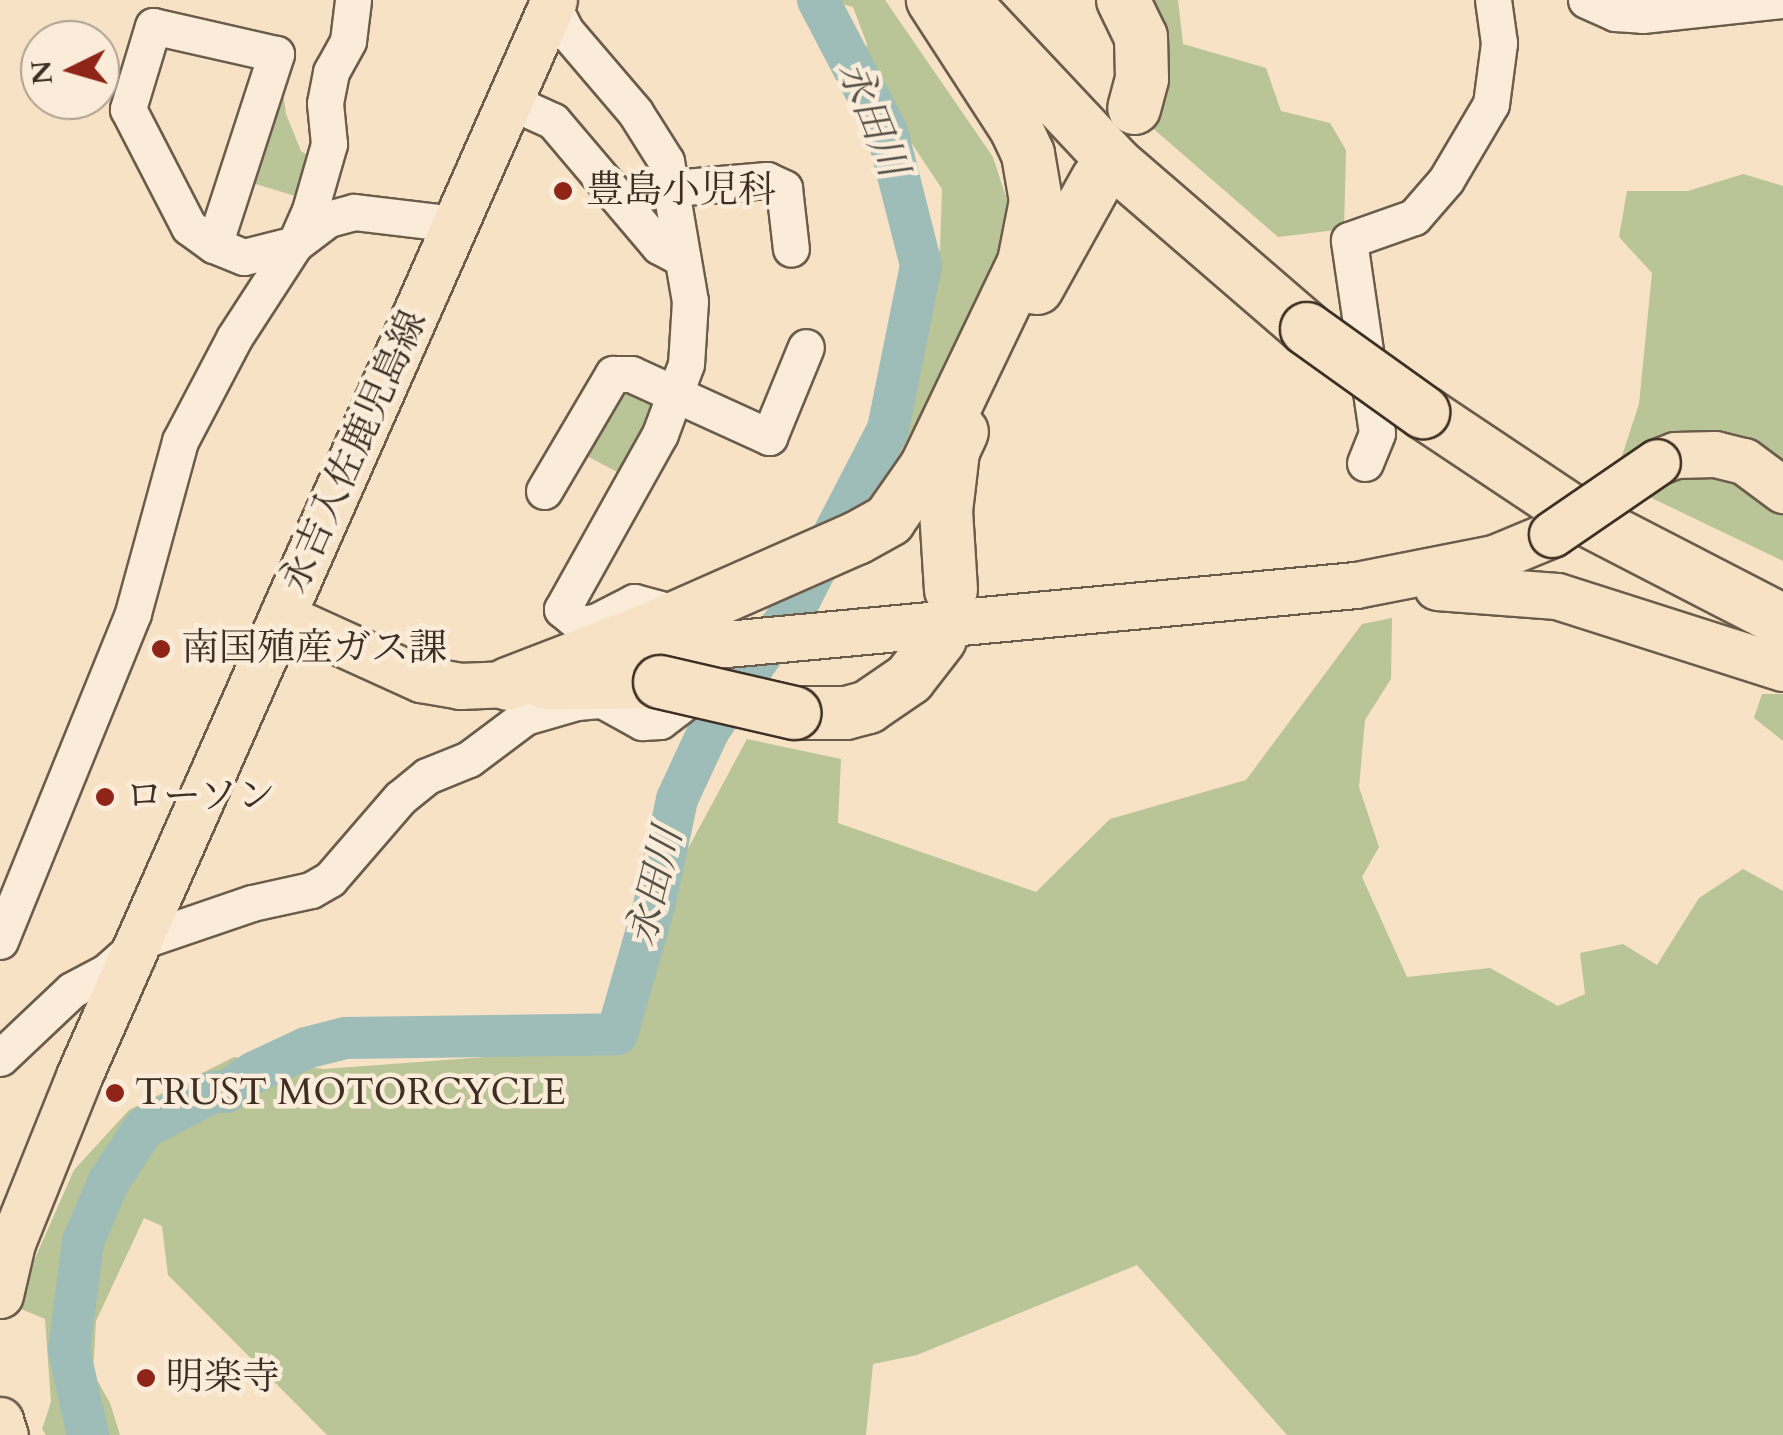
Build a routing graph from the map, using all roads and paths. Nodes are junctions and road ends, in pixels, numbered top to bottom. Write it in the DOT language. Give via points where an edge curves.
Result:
graph roads {
  1 [pos="353,0"];
  2 [pos="933,0"];
  3 [pos="963,0"];
  4 [pos="1002,0"];
  5 [pos="1123,0"];
  6 [pos="1493,0"];
  7 [pos="1586,0"];
  8 [pos="1783,0"];
  9 [pos="553,2"];
  10 [pos="509,100"];
  11 [pos="1134,108"];
  12 [pos="1097,180"];
  13 [pos="673,188"];
  14 [pos="455,224"];
  15 [pos="295,244"];
  16 [pos="214,245"];
  17 [pos="792,249"];
  18 [pos="682,258"];
  19 [pos="1311,312"];
  20 [pos="806,347"];
  21 [pos="675,394"];
  22 [pos="1424,394"];
  23 [pos="1366,464"];
  24 [pos="1783,490"];
  25 [pos="544,491"];
  26 [pos="1356,585"];
  27 [pos="1783,586"];
  28 [pos="660,609"];
  29 [pos="282,616"];
  30 [pos="721,621"];
  31 [pos="1783,621"];
  32 [pos="1783,668"];
  33 [pos="508,684"];
  34 [pos="670,694"];
  35 [pos="0,940"];
  36 [pos="141,941"];
  37 [pos="0,1058"];
  38 [pos="0,1294"];
  39 [pos="0,1420"];
  40 [pos="5,1435"];
  1 -- 15 [label="street" via="351,30 325,103 328,144"];
  2 -- 30 [label="highway" via="1017,130 1033,178 1035,222 1024,262 926,467 889,520"];
  3 -- 19 [label="highway" via="1115,163"];
  4 -- 19 [label="highway"];
  5 -- 11 [label="highway" via="1141,36 1142,79"];
  6 -- 23 [label="street" via="1498,43 1491,104 1446,180 1414,216 1349,240 1377,433"];
  7 -- 8 [label="street" via="1614,13 1642,15"];
  9 -- 10 [label="main road, 永吉入佐鹿児島線"];
  9 -- 13 [label="street" via="565,30 635,112 666,161"];
  10 -- 14 [label="main road, 永吉入佐鹿児島線"];
  10 -- 18 [label="street" via="552,121 659,246"];
  12 -- 34 [label="highway, bridge" via="953,451 946,615 909,678 868,707 846,713 794,713"];
  13 -- 17 [label="street" via="768,180 784,188"];
  13 -- 18 [label="street"];
  14 -- 15 [label="street" via="354,212 328,219"];
  14 -- 29 [label="main road, 永吉入佐鹿児島線"];
  15 -- 16 [label="street" via="244,257"];
  15 -- 35 [label="street" via="234,338 180,441 132,613"];
  16 -- 16 [label="street" via="190,228 128,109 153,26 276,54"];
  18 -- 21 [label="street" via="690,300 686,364"];
  19 -- 22 [label="highway"];
  20 -- 21 [label="street" via="769,437"];
  21 -- 25 [label="street" via="631,374 614,374"];
  21 -- 28 [label="street" via="660,434 562,609 580,624 634,602"];
  22 -- 27 [label="highway"];
  22 -- 31 [label="highway" via="1576,514"];
  24 -- 26 [label="main road, bridge" via="1744,462 1715,454 1675,455 1552,534 1494,558"];
  26 -- 30 [label="main road" via="816,636"];
  26 -- 32 [label="main road" via="1557,596"];
  29 -- 33 [label="main road" via="421,678 460,686"];
  29 -- 36 [label="main road, 永吉入佐鹿児島線"];
  30 -- 33 [label="highway"];
  33 -- 34 [label="highway"];
  34 -- 36 [label="street" via="660,721 642,722 602,700 525,716 469,759 427,776 400,798 330,879"];
  36 -- 37 [label="street" via="106,972 72,990"];
  36 -- 38 [label="main road, 永吉入佐鹿児島線" via="12,1243"];
  39 -- 40 [label="main road"];
}
